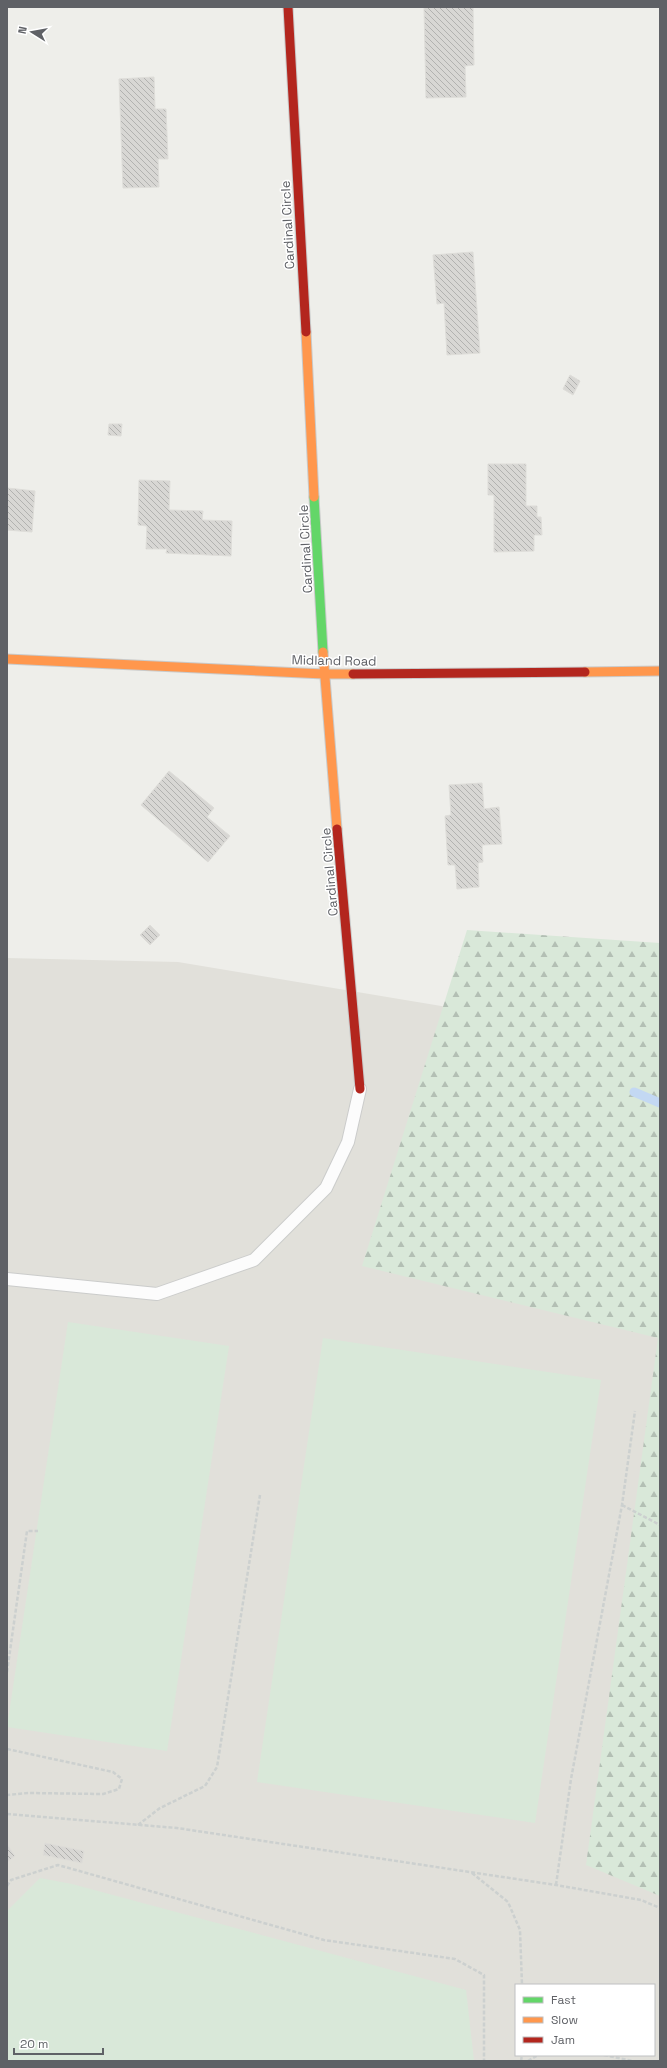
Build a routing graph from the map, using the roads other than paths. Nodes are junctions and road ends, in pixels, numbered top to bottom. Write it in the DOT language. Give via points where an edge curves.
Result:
graph roads {
  1 [pos="288,7"];
  2 [pos="7,659"];
  3 [pos="660,671"];
  4 [pos="324,674"];
  5 [pos="360,1089"];
  6 [pos="7,1279"];
  1 -- 4 [label="street, Cardinal Circle"];
  2 -- 4 [label="street, Midland Road"];
  3 -- 4 [label="street, Midland Road"];
  4 -- 5 [label="street, Cardinal Circle"];
  5 -- 6 [label="lane" via="348,1142 326,1188 254,1260 157,1294"];
}
